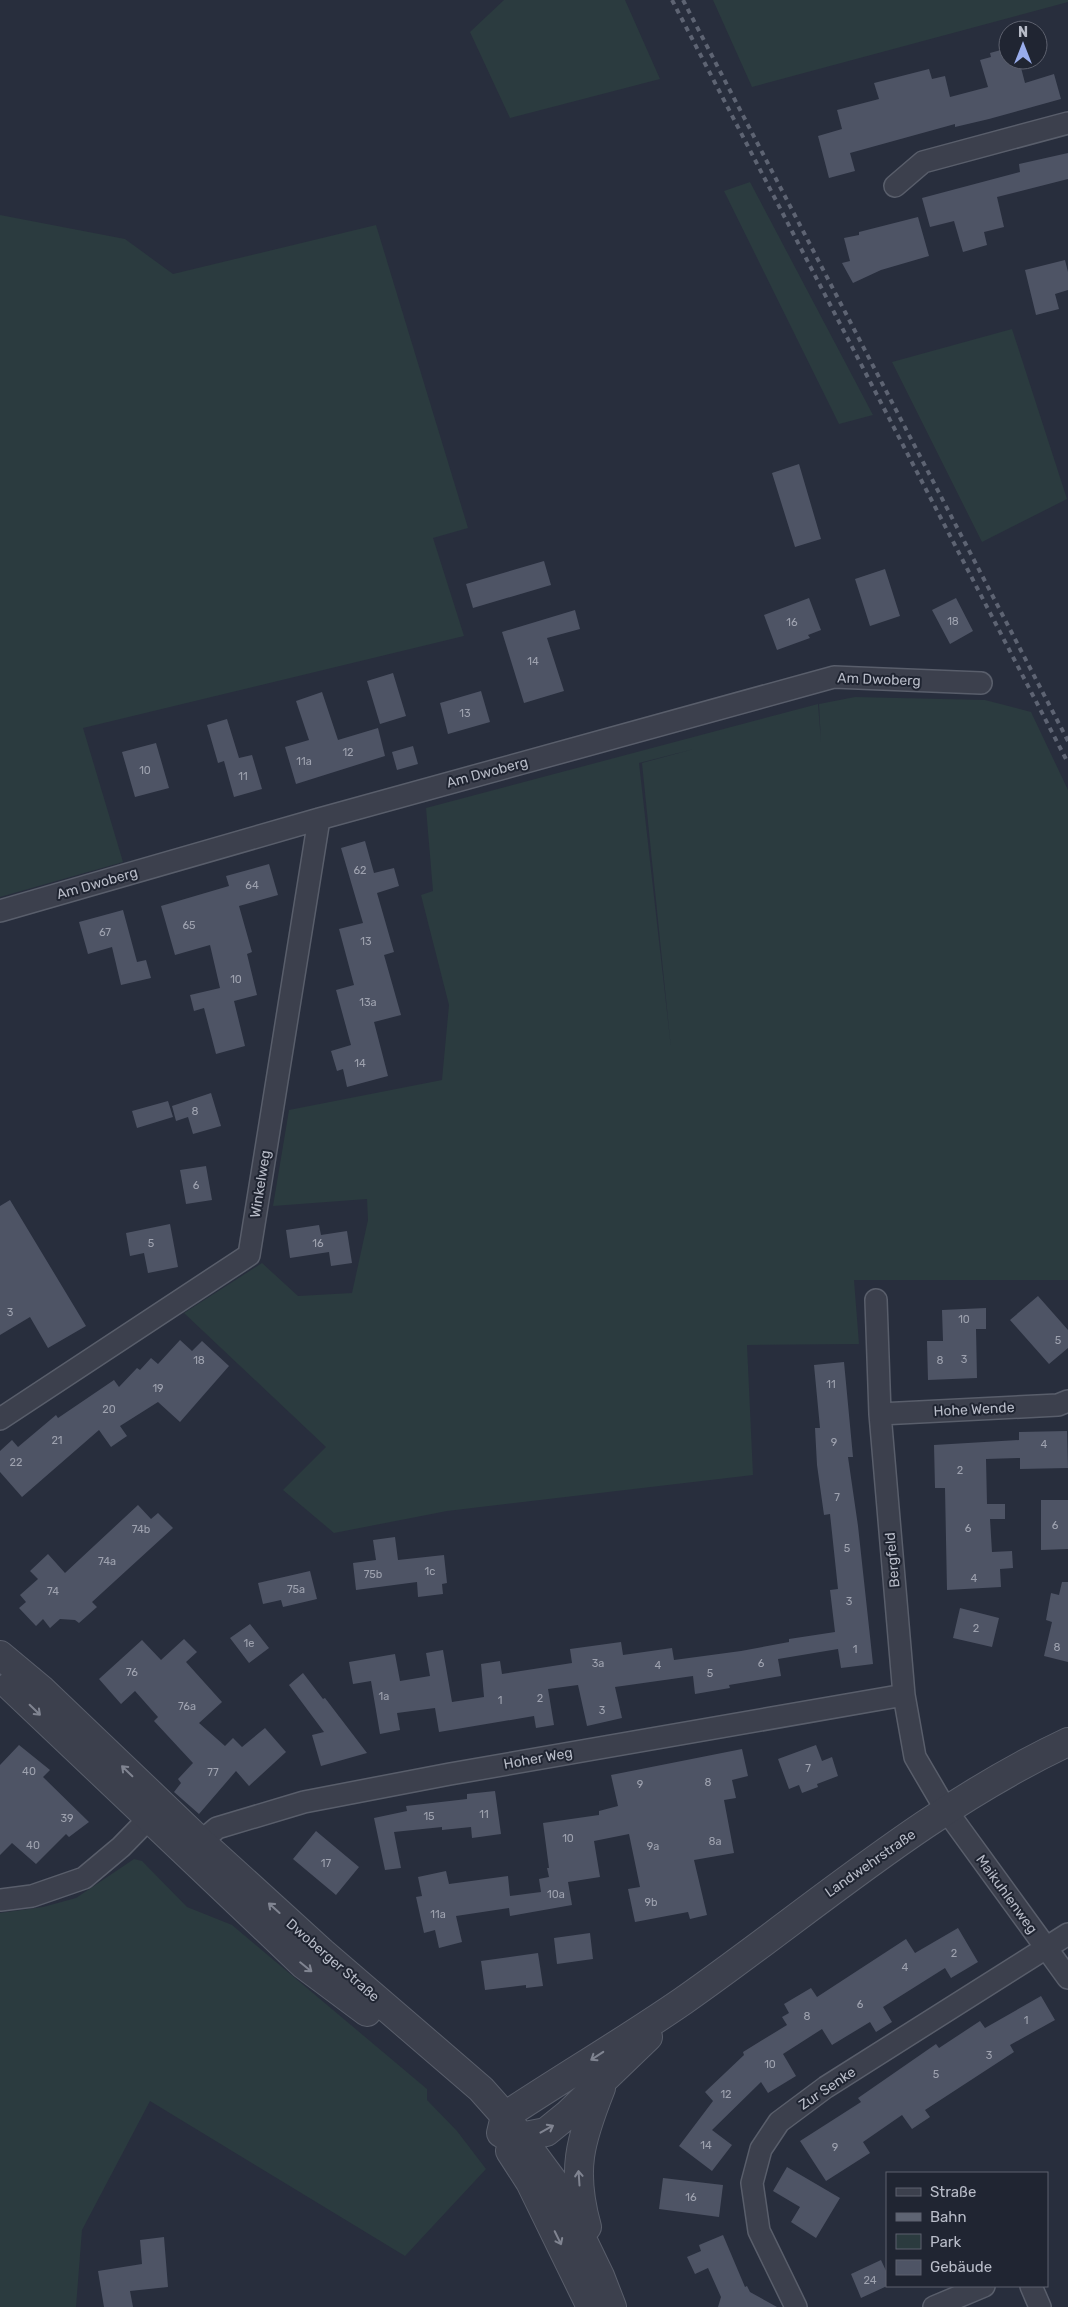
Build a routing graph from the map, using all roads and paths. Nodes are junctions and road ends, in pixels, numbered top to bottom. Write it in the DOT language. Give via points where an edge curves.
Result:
graph roads {
  1 [pos="1068,123"];
  2 [pos="895,186"];
  3 [pos="981,683"];
  4 [pos="319,818"];
  5 [pos="0,911"];
  6 [pos="876,1300"];
  7 [pos="1068,1401"];
  8 [pos="880,1414"];
  9 [pos="0,1419"];
  10 [pos="0,1655"];
  11 [pos="0,1676"];
  12 [pos="904,1694"];
  13 [pos="1068,1742"];
  14 [pos="946,1810"];
  15 [pos="155,1812"];
  16 [pos="193,1848"];
  17 [pos="0,1900"];
  18 [pos="1068,1934"];
  19 [pos="1047,1949"];
  20 [pos="1068,1978"];
  21 [pos="682,2001"];
  22 [pos="606,2077"];
  23 [pos="509,2129"];
  24 [pos="600,2276"];
  25 [pos="982,2287"];
  26 [pos="1031,2287"];
  27 [pos="591,2307"];
  28 [pos="612,2307"];
  29 [pos="796,2307"];
  30 [pos="934,2307"];
  31 [pos="1040,2307"];
  1 -- 2 [label="street" via="923,162"];
  3 -- 4 [label="street, Am Dwoberg" via="834,677"];
  4 -- 5 [label="street, Am Dwoberg"];
  4 -- 9 [label="street, Winkelweg" via="249,1254"];
  6 -- 8 [label="street, Bergfeld"];
  7 -- 8 [label="street, Hohe Wende" via="1058,1405"];
  8 -- 12 [label="street, Bergfeld"];
  15 -- 10 [label="street, Dwoberger Straße, one-way" via="42,1690"];
  11 -- 15 [label="street, Dwoberger Straße, one-way"];
  12 -- 14 [label="street, Bergfeld" via="915,1757"];
  12 -- 16 [label="street, Hoher Weg" via="423,1778 304,1802 217,1828"];
  13 -- 14 [label="street, Landwehrstraße"];
  14 -- 19 [label="street, Maikuhlenweg"];
  14 -- 21 [label="street, Landwehrstraße"];
  15 -- 16 [label="street, Dwoberger Straße"];
  15 -- 17 [label="street" via="84,1878 32,1896"];
  16 -- 23 [label="street, Dwoberger Straße" via="304,1965 401,2038"];
  18 -- 19 [label="street, Zur Senke"];
  19 -- 20 [label="street, Maikuhlenweg"];
  19 -- 29 [label="street, Zur Senke" via="826,2087 779,2122 761,2149 752,2183 759,2231"];
  21 -- 22 [label="street, Landwehrstraße"];
  21 -- 23 [label="street, Landwehrstraße, one-way"];
  23 -- 22 [label="street, Landwehrstraße, one-way" via="546,2132"];
  24 -- 22 [label="street, Landwehrstraße, one-way" via="581,2206 578,2163 587,2122"];
  23 -- 24 [label="street, Dwoberger Straße" via="556,2185"];
  23 -- 27 [label="street, Dwoberger Straße, one-way" via="530,2182"];
  24 -- 28 [label="street, Dwoberger Straße"];
  25 -- 30 [label="street"];
  26 -- 31 [label="street"];
}
